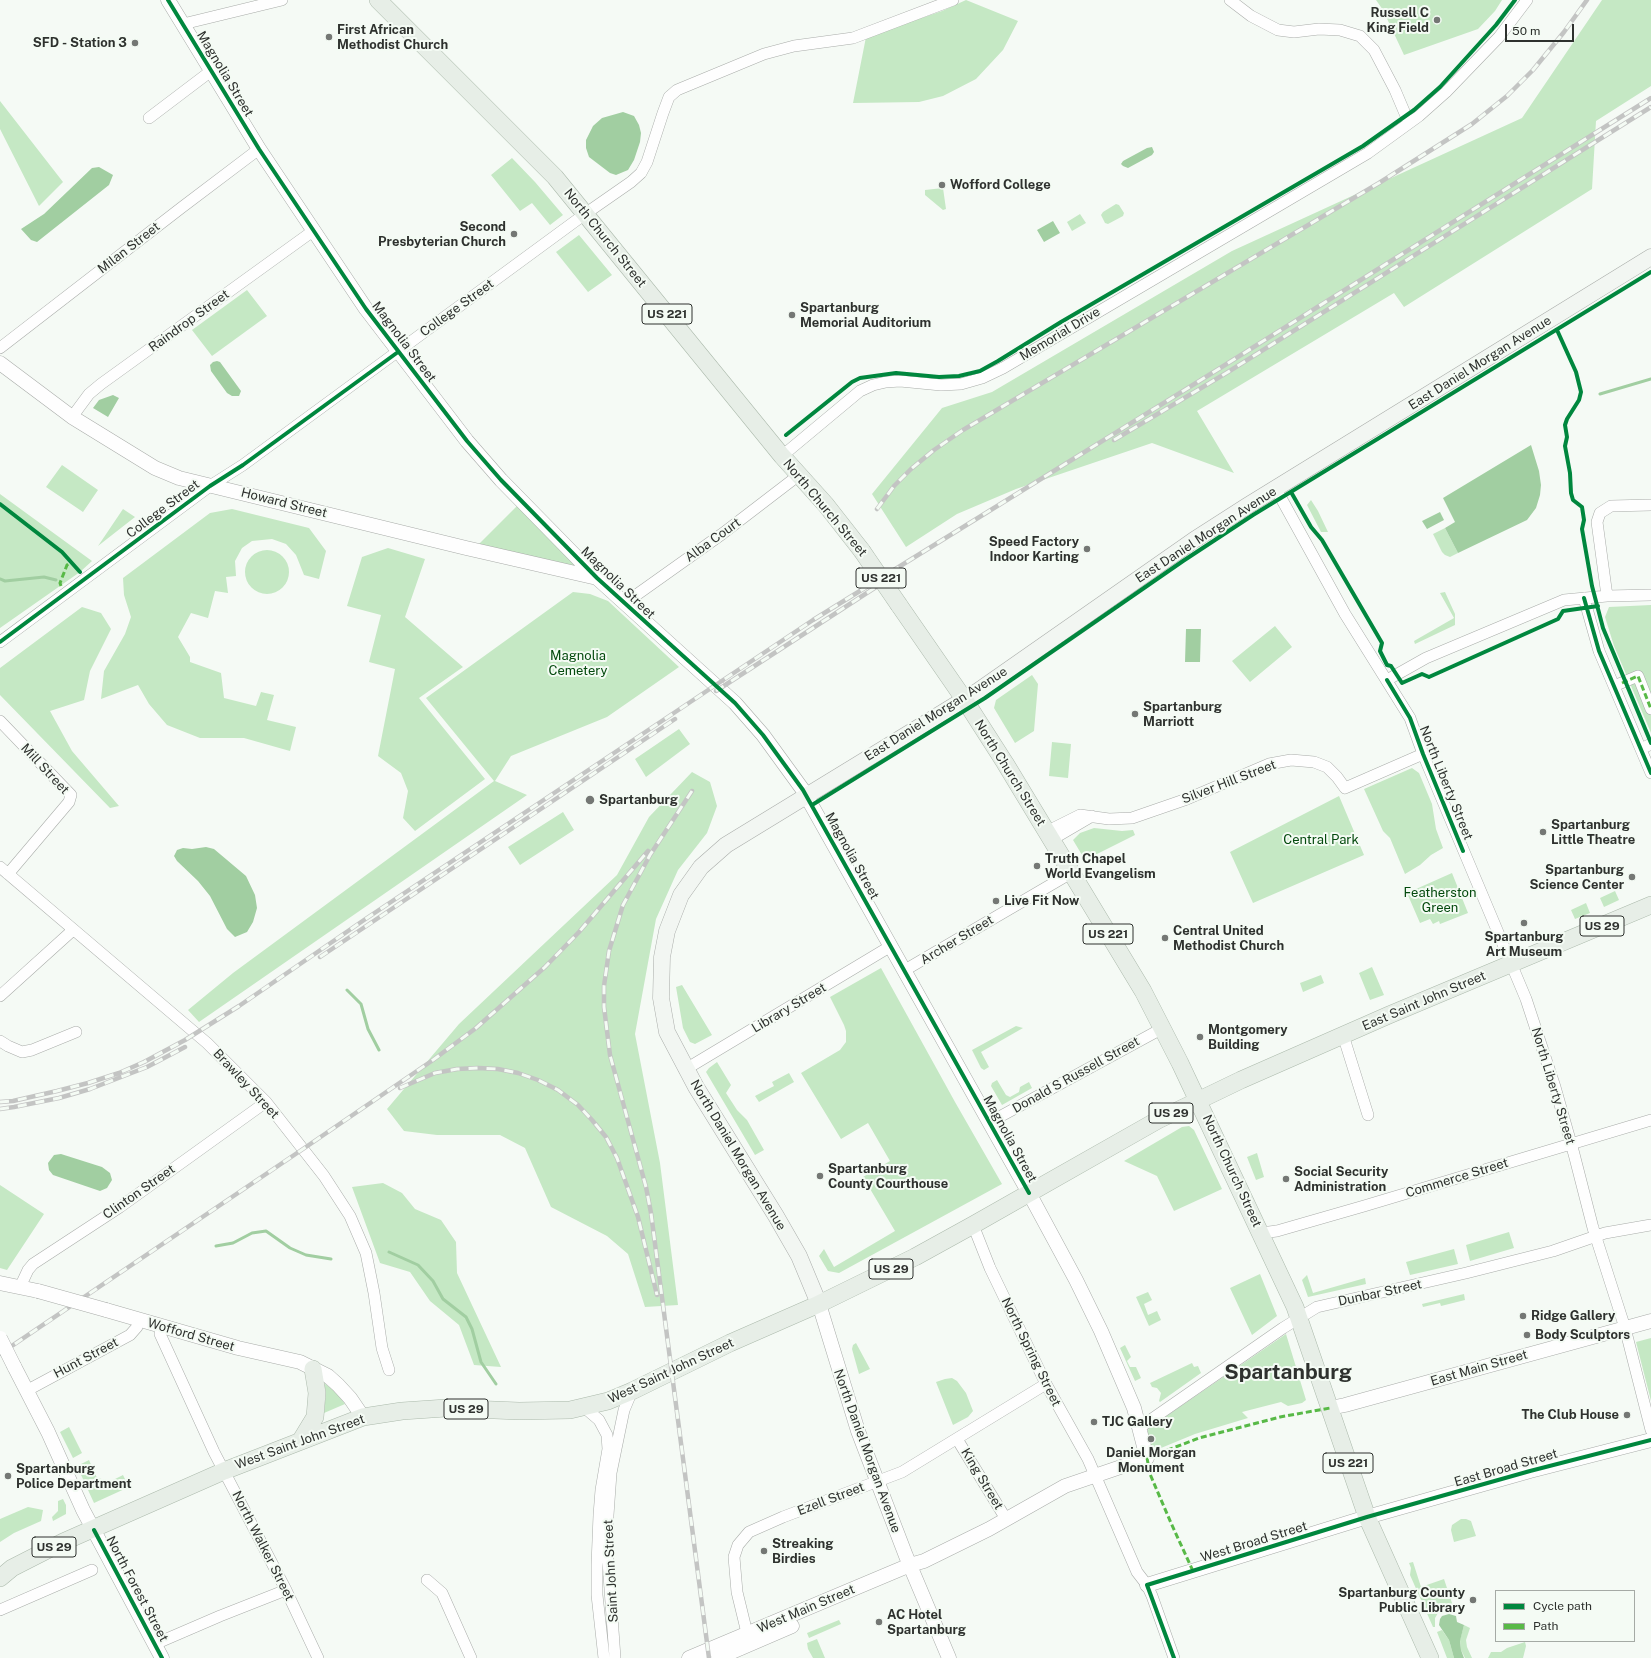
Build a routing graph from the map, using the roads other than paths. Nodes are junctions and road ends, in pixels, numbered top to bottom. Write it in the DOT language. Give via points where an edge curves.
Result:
graph roads {
  1 [pos="168,0"];
  2 [pos="282,0"];
  3 [pos="378,0"];
  4 [pos="953,0"];
  5 [pos="1230,0"];
  6 [pos="1527,0"];
  7 [pos="183,24"];
  8 [pos="211,71"];
  9 [pos="149,118"];
  10 [pos="1409,123"];
  11 [pos="259,149"];
  12 [pos="585,214"];
  13 [pos="313,231"];
  14 [pos="1651,257"];
  15 [pos="0,348"];
  16 [pos="398,352"];
  17 [pos="0,363"];
  18 [pos="72,417"];
  19 [pos="782,456"];
  20 [pos="799,475"];
  21 [pos="210,486"];
  22 [pos="1276,489"];
  23 [pos="1651,505"];
  24 [pos="597,578"];
  25 [pos="1651,595"];
  26 [pos="1606,596"];
  27 [pos="1584,598"];
  28 [pos="625,603"];
  29 [pos="0,642"];
  30 [pos="1387,680"];
  31 [pos="1614,686"];
  32 [pos="964,699"];
  33 [pos="1651,709"];
  34 [pos="0,721"];
  35 [pos="1646,746"];
  36 [pos="1422,754"];
  37 [pos="1651,773"];
  38 [pos="807,796"];
  39 [pos="1092,816"];
  40 [pos="1049,836"];
  41 [pos="4,870"];
  42 [pos="1071,873"];
  43 [pos="1651,905"];
  44 [pos="73,930"];
  45 [pos="891,946"];
  46 [pos="1511,964"];
  47 [pos="905,970"];
  48 [pos="0,996"];
  49 [pos="1163,1028"];
  50 [pos="76,1032"];
  51 [pos="1343,1035"];
  52 [pos="0,1040"];
  53 [pos="686,1069"];
  54 [pos="1199,1100"];
  55 [pos="266,1102"];
  56 [pos="1368,1115"];
  57 [pos="1651,1120"];
  58 [pos="990,1122"];
  59 [pos="1571,1143"];
  60 [pos="1030,1193"];
  61 [pos="973,1225"];
  62 [pos="1651,1225"];
  63 [pos="1261,1233"];
  64 [pos="1596,1236"];
  65 [pos="0,1283"];
  66 [pos="20,1287"];
  67 [pos="819,1304"];
  68 [pos="1299,1318"];
  69 [pos="139,1320"];
  70 [pos="1651,1321"];
  71 [pos="161,1326"];
  72 [pos="1625,1328"];
  73 [pos="0,1338"];
  74 [pos="313,1368"];
  75 [pos="389,1370"];
  76 [pos="1046,1384"];
  77 [pos="26,1391"];
  78 [pos="632,1391"];
  79 [pos="585,1408"];
  80 [pos="1330,1408"];
  81 [pos="363,1417"];
  82 [pos="1139,1428"];
  83 [pos="1651,1430"];
  84 [pos="957,1438"];
  85 [pos="301,1440"];
  86 [pos="1651,1440"];
  87 [pos="1147,1458"];
  88 [pos="224,1471"];
  89 [pos="1095,1475"];
  90 [pos="877,1482"];
  91 [pos="1367,1517"];
  92 [pos="1006,1519"];
  93 [pos="94,1530"];
  94 [pos="911,1568"];
  95 [pos="92,1570"];
  96 [pos="0,1578"];
  97 [pos="427,1580"];
  98 [pos="1147,1585"];
  99 [pos="286,1590"];
  100 [pos="0,1610"];
  101 [pos="748,1633"];
  102 [pos="155,1644"];
  103 [pos="733,1655"];
  104 [pos="162,1658"];
  105 [pos="318,1658"];
  106 [pos="471,1658"];
  107 [pos="604,1658"];
  108 [pos="615,1658"];
  109 [pos="689,1658"];
  110 [pos="718,1658"];
  111 [pos="949,1658"];
  112 [pos="1174,1658"];
  113 [pos="1430,1658"];
  1 -- 7 [label="street, Magnolia Street"];
  2 -- 7 [label="street"];
  3 -- 12 [label="main road, North Church Street / US 221" via="538,160"];
  4 -- 12 [label="street, College Street" via="853,38 794,46 764,54 677,90 669,97 641,173"];
  5 -- 10 [label="street" via="1251,16 1278,30 1340,30 1360,36 1374,50"];
  6 -- 10 [label="street, Memorial Drive" via="1474,65"];
  7 -- 8 [label="street, Magnolia Street"];
  8 -- 9 [label="street"];
  8 -- 11 [label="street, Magnolia Street"];
  10 -- 19 [label="street, Memorial Drive" via="1368,153 1003,368 962,384 900,381 873,385 860,391"];
  11 -- 13 [label="street, Magnolia Street"];
  11 -- 15 [label="street, Milan Street"];
  12 -- 16 [label="street, College Street"];
  12 -- 19 [label="main road, North Church Street / US 221"];
  13 -- 16 [label="street, Magnolia Street"];
  13 -- 18 [label="street, Raindrop Street" via="101,384 89,394"];
  14 -- 22 [label="main road, East Daniel Morgan Avenue"];
  16 -- 21 [label="street, College Street" via="243,465"];
  16 -- 24 [label="street, Magnolia Street" via="467,441 501,480"];
  17 -- 18 [label="street, Howard Street"];
  18 -- 21 [label="street, Howard Street" via="155,468 178,478"];
  19 -- 20 [label="main road, North Church Street / US 221"];
  20 -- 28 [label="street, Alba Court"];
  20 -- 32 [label="main road, North Church Street / US 221, bridge" via="862,551"];
  21 -- 24 [label="street, Howard Street"];
  21 -- 29 [label="street, College Street"];
  22 -- 30 [label="street, North Liberty Street" via="1345,614"];
  22 -- 32 [label="main road, East Daniel Morgan Avenue" via="1194,540"];
  23 -- 26 [label="street" via="1611,506 1600,513 1597,522"];
  24 -- 28 [label="street, Magnolia Street"];
  25 -- 26 [label="street"];
  26 -- 27 [label="street"];
  27 -- 30 [label="street" via="1554,604 1426,658"];
  27 -- 31 [label="street" via="1599,651"];
  28 -- 38 [label="street, Magnolia Street" via="741,709"];
  30 -- 36 [label="street, North Liberty Street" via="1410,718"];
  31 -- 33 [label="street" via="1638,676"];
  31 -- 35 [label="street"];
  32 -- 38 [label="main road, East Daniel Morgan Avenue"];
  32 -- 40 [label="main road, North Church Street / US 221"];
  34 -- 41 [label="street, Mill Street" via="71,795 69,802"];
  35 -- 37 [label="street"];
  36 -- 39 [label="street, Silver Hill Street" via="1345,788 1327,767 1314,762 1291,760 1269,764 1132,818 1110,820"];
  36 -- 46 [label="street, North Liberty Street"];
  38 -- 45 [label="street, Magnolia Street"];
  38 -- 53 [label="main road, North Daniel Morgan Avenue" via="714,855 701,867 681,894 667,931 662,957 661,993 667,1032"];
  39 -- 40 [label="street"];
  39 -- 40 [label="street, Silver Hill Street" via="1080,814"];
  40 -- 42 [label="main road, North Church Street / US 221"];
  41 -- 44 [label="street, Brawley Street"];
  42 -- 47 [label="street, Archer Street"];
  42 -- 49 [label="main road, North Church Street / US 221"];
  43 -- 46 [label="main road, East Saint John Street / US 29"];
  44 -- 48 [label="street"];
  44 -- 55 [label="street, Brawley Street" via="202,1038"];
  45 -- 47 [label="street, Magnolia Street"];
  45 -- 53 [label="street, Library Street"];
  46 -- 51 [label="main road, East Saint John Street / US 29"];
  46 -- 59 [label="street, North Liberty Street" via="1526,999"];
  47 -- 58 [label="street, Magnolia Street"];
  49 -- 54 [label="main road, North Church Street / US 221"];
  49 -- 58 [label="street, Donald S Russell Street"];
  50 -- 52 [label="street" via="22,1052"];
  51 -- 54 [label="main road, East Saint John Street / US 29"];
  51 -- 56 [label="street"];
  53 -- 67 [label="main road, North Daniel Morgan Avenue" via="799,1256"];
  54 -- 60 [label="main road, West Saint John Street / US 29" via="1158,1120"];
  54 -- 63 [label="main road, North Church Street / US 221"];
  55 -- 66 [label="street, Clinton Street" via="120,1207 33,1264"];
  55 -- 75 [label="street, Brawley Street" via="334,1189 356,1230 366,1253 371,1274 382,1348"];
  57 -- 59 [label="street, Commerce Street"];
  58 -- 60 [label="street, Magnolia Street"];
  59 -- 63 [label="street, Commerce Street" via="1277,1232"];
  59 -- 64 [label="street, North Liberty Street"];
  60 -- 61 [label="main road, West Saint John Street / US 29"];
  60 -- 82 [label="street, Magnolia Street" via="1101,1331 1134,1408"];
  61 -- 67 [label="main road, West Saint John Street / US 29"];
  61 -- 76 [label="street, North Spring Street" via="990,1268"];
  62 -- 64 [label="street, Dunbar Street"];
  63 -- 68 [label="main road, North Church Street / US 221"];
  64 -- 68 [label="street, Dunbar Street" via="1516,1261 1323,1305"];
  64 -- 72 [label="street, North Liberty Street"];
  65 -- 66 [label="street, Wofford Street"];
  66 -- 69 [label="street, Wofford Street, bridge"];
  67 -- 78 [label="main road, West Saint John Street / US 29" via="730,1343"];
  67 -- 90 [label="street, North Daniel Morgan Avenue" via="858,1431"];
  68 -- 80 [label="main road, North Church Street / US 221"];
  68 -- 82 [label="street, Dunbar Street"];
  69 -- 71 [label="street, Wofford Street"];
  69 -- 77 [label="street, Hunt Street" via="137,1328 130,1335"];
  70 -- 72 [label="street, East Main Street"];
  71 -- 74 [label="street, Wofford Street" via="300,1362"];
  71 -- 88 [label="street, North Walker Street" via="160,1334"];
  72 -- 80 [label="street, East Main Street"];
  72 -- 83 [label="street, North Liberty Street"];
  73 -- 77 [label="street, North Forest Street, bridge"];
  74 -- 81 [label="street, Wofford Street" via="338,1384"];
  74 -- 85 [label="main road" via="317,1392 315,1417"];
  76 -- 84 [label="street, Ezell Street"];
  76 -- 89 [label="street, North Spring Street"];
  77 -- 93 [label="street, North Forest Street"];
  78 -- 79 [label="main road, West Saint John Street / US 29"];
  78 -- 108 [label="street, Saint John Street" via="624,1410 612,1473 608,1515 607,1547"];
  79 -- 81 [label="main road, West Saint John Street / US 29" via="519,1411 446,1408"];
  79 -- 107 [label="street, Saint John Street" via="599,1420 607,1435 608,1449 601,1490 597,1558 597,1595"];
  80 -- 91 [label="main road, US 221"];
  81 -- 85 [label="main road, West Saint John Street / US 29"];
  82 -- 87 [label="street, Magnolia Street"];
  84 -- 90 [label="street, Ezell Street" via="902,1472"];
  84 -- 92 [label="street, King Street"];
  85 -- 88 [label="main road, West Saint John Street / US 29"];
  86 -- 91 [label="street, East Broad Street"];
  87 -- 89 [label="street, West Main Street"];
  88 -- 93 [label="main road, West Saint John Street / US 29"];
  88 -- 99 [label="street, North Walker Street"];
  89 -- 92 [label="street, West Main Street" via="1065,1486"];
  89 -- 98 [label="street, North Spring Street" via="1137,1572"];
  90 -- 94 [label="street, North Daniel Morgan Avenue"];
  90 -- 101 [label="street, Ezell Street" via="756,1528 743,1538 734,1557 737,1592"];
  91 -- 98 [label="street, West Broad Street"];
  91 -- 113 [label="main road, US 221"];
  92 -- 94 [label="street, West Main Street"];
  93 -- 96 [label="main road, West Saint John Street / US 29" via="63,1542 12,1568"];
  93 -- 102 [label="street, North Forest Street"];
  94 -- 101 [label="street, West Main Street"];
  94 -- 103 [label="street, West Main Street"];
  94 -- 111 [label="street, North Daniel Morgan Avenue"];
  95 -- 100 [label="street"];
  97 -- 106 [label="street" via="442,1593"];
  98 -- 112 [label="street, North Spring Street"];
  99 -- 102 [label="street"];
  99 -- 105 [label="street, North Walker Street"];
  101 -- 109 [label="street, West Main Street"];
  102 -- 104 [label="street, North Forest Street"];
  103 -- 110 [label="street, West Main Street"];
}
